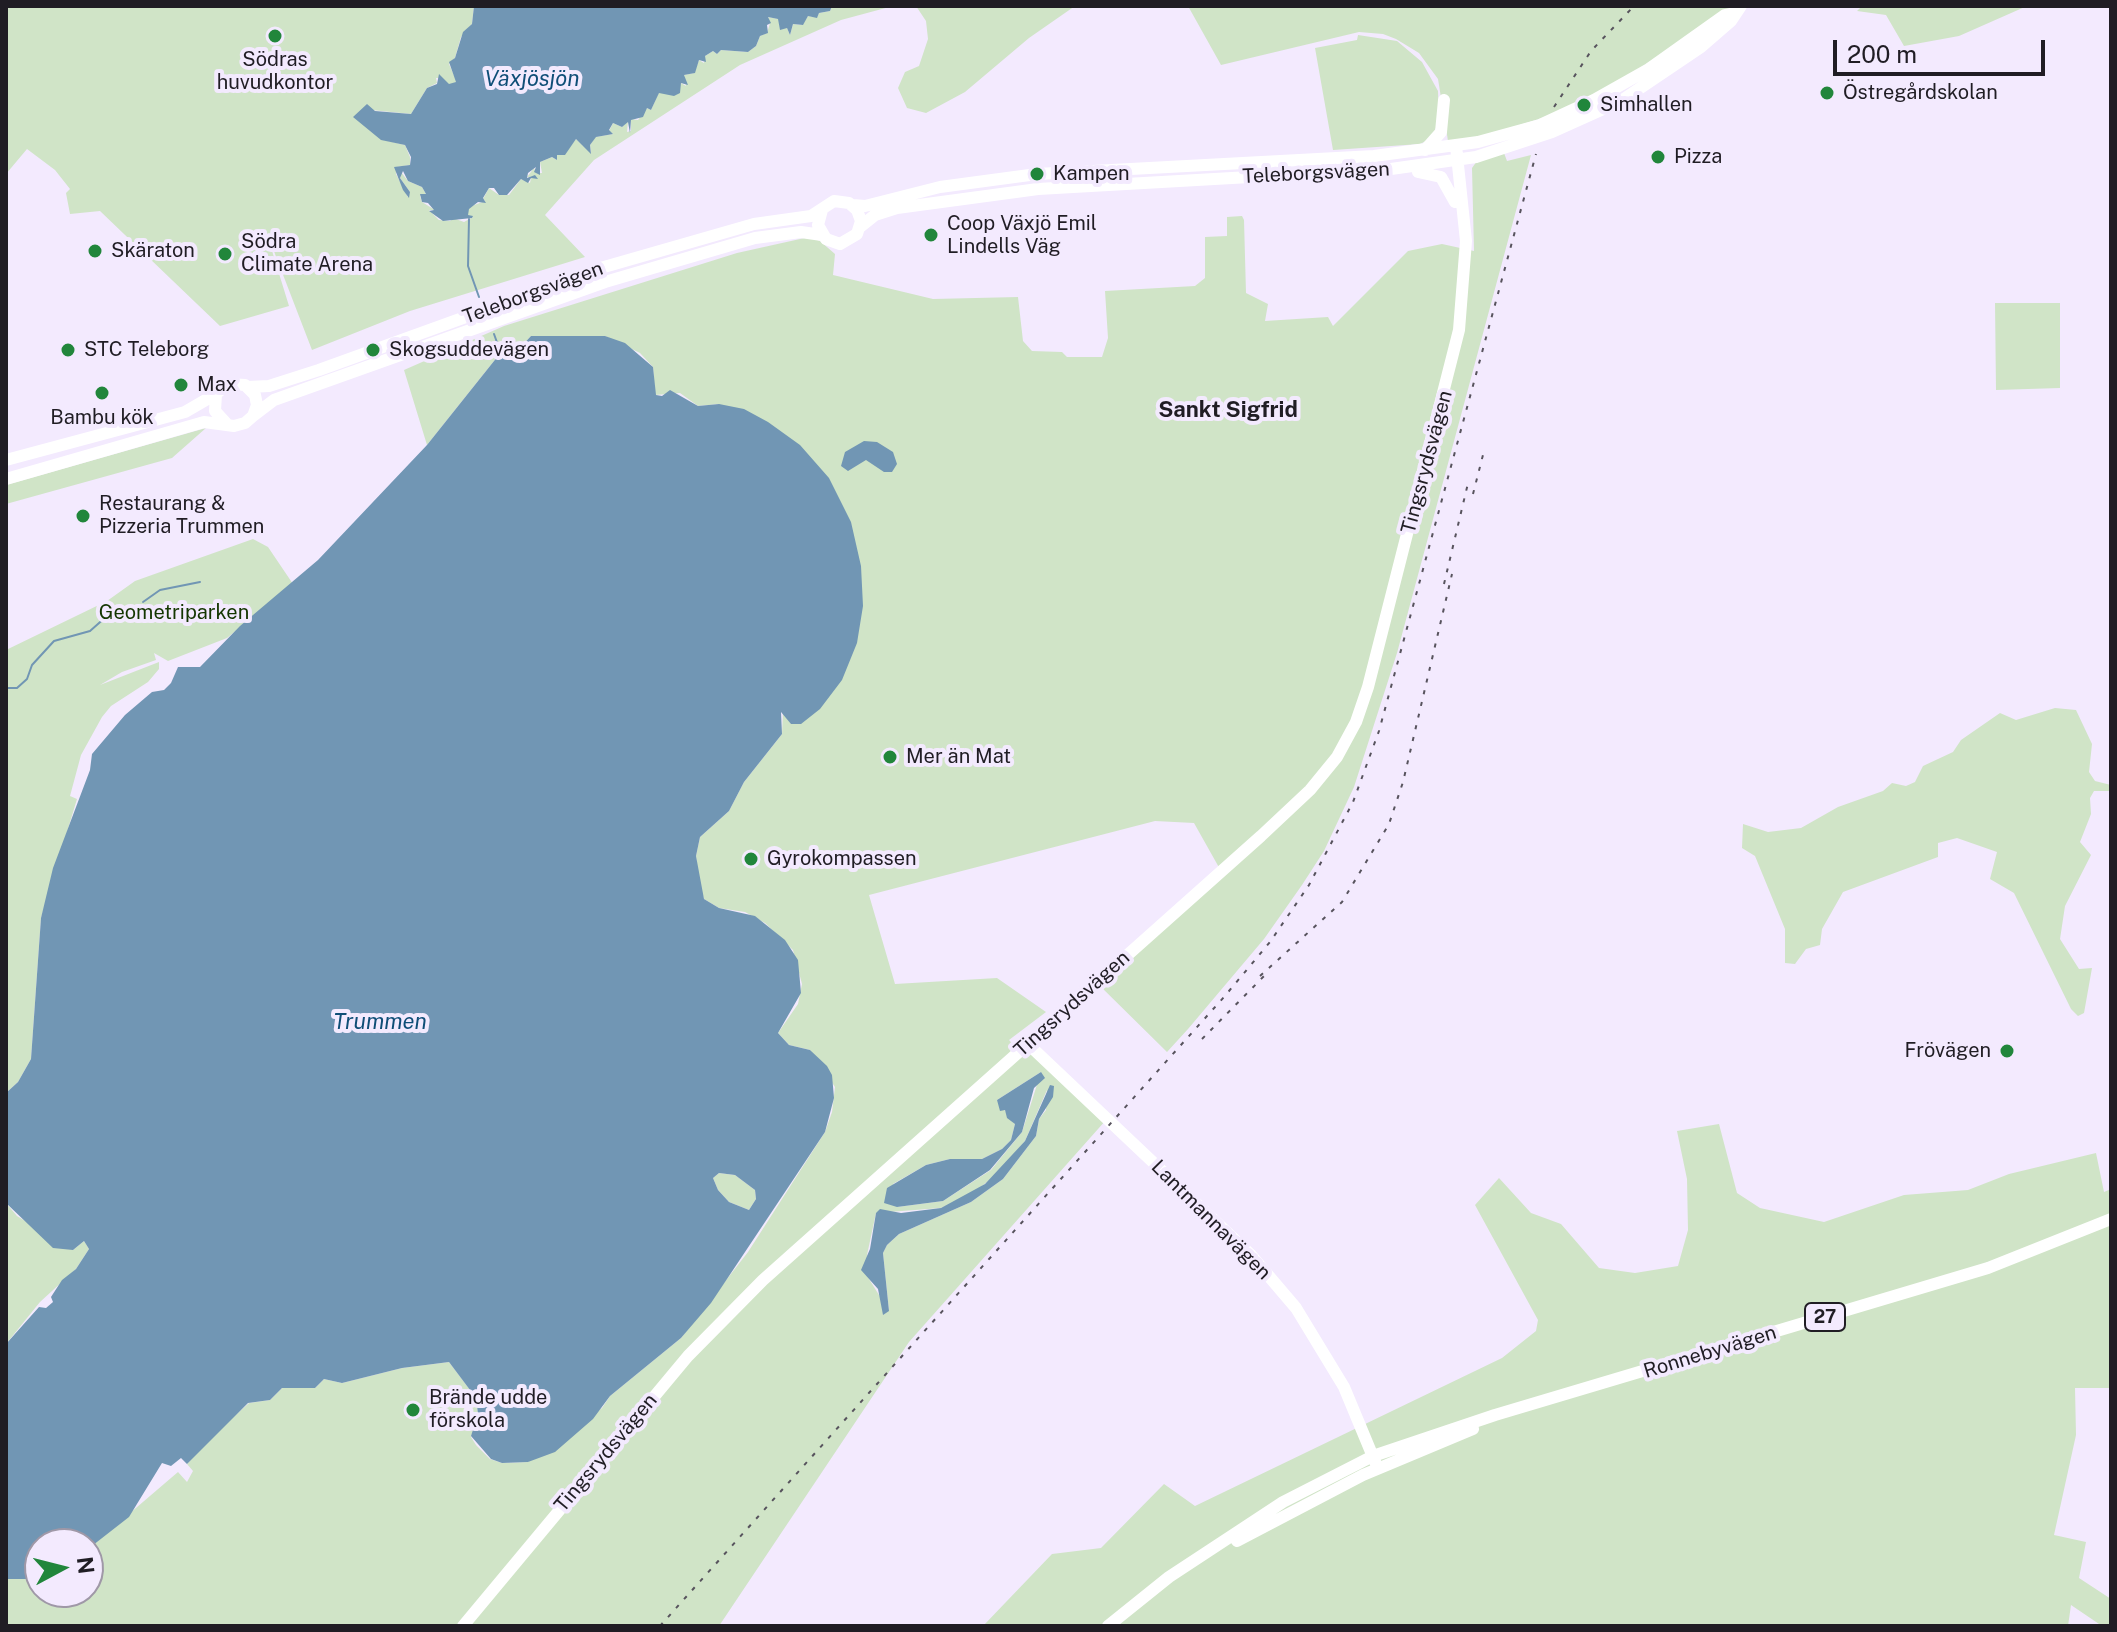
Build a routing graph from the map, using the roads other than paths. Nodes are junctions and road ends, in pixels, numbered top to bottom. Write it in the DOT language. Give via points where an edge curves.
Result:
graph roads {
  1 [pos="1738,9"];
  2 [pos="1444,100"];
  3 [pos="1453,146"];
  4 [pos="1425,150"];
  5 [pos="1484,154"];
  6 [pos="1455,161"];
  7 [pos="1391,169"];
  8 [pos="853,205"];
  9 [pos="1460,205"];
  10 [pos="822,210"];
  11 [pos="860,227"];
  12 [pos="822,235"];
  13 [pos="248,387"];
  14 [pos="216,394"];
  15 [pos="253,416"];
  16 [pos="226,423"];
  17 [pos="6,460"];
  18 [pos="6,479"];
  19 [pos="1028,1044"];
  20 [pos="2111,1219"];
  21 [pos="1375,1462"];
  22 [pos="463,1626"];
  23 [pos="1108,1626"];
  1 -- 3 [label="main road, Teleborgsvägen" via="1584,105 1540,125"];
  1 -- 5 [label="main road, Teleborgsvägen" via="1701,47 1621,101 1563,128"];
  2 -- 4 [label="main road" via="1441,132"];
  3 -- 4 [label="main road, Teleborgsvägen"];
  3 -- 6 [label="main road, Tingsrydsvägen"];
  4 -- 8 [label="main road, Teleborgsvägen" via="1037,174"];
  5 -- 6 [label="main road, Teleborgsvägen"];
  5 -- 9 [label="main road" via="1468,172"];
  6 -- 7 [label="main road, Teleborgsvägen"];
  6 -- 9 [label="main road, Tingsrydsvägen"];
  7 -- 9 [label="main road" via="1435,173"];
  7 -- 11 [label="main road, Teleborgsvägen" via="1038,189 897,208 872,216"];
  8 -- 10 [label="main road" via="839,201"];
  8 -- 11 [label="main road"];
  9 -- 19 [label="main road, Tingsrydsvägen" via="1465,266 1459,330 1364,698 1344,746 1300,799"];
  10 -- 12 [label="main road"];
  10 -- 13 [label="main road, Teleborgsvägen" via="678,244 319,370"];
  11 -- 12 [label="main road" via="845,243"];
  12 -- 15 [label="main road, Teleborgsvägen" via="755,238 605,282 274,400"];
  13 -- 14 [label="main road" via="231,383"];
  13 -- 15 [label="main road" via="257,402"];
  14 -- 16 [label="main road" via="215,411"];
  14 -- 17 [label="main road" via="185,412"];
  15 -- 16 [label="main road" via="241,425"];
  16 -- 18 [label="main road" via="199,423"];
  19 -- 21 [label="main road, Lantmannavägen" via="1250,1254 1296,1308 1344,1387"];
  19 -- 22 [label="main road, Tingsrydsvägen" via="763,1280 688,1356"];
  20 -- 21 [label="main road, Ronnebyvägen / 27" via="1988,1268 1448,1429"];
  21 -- 23 [label="main road, Ronnebyvägen / 27" via="1154,1590"];
}
